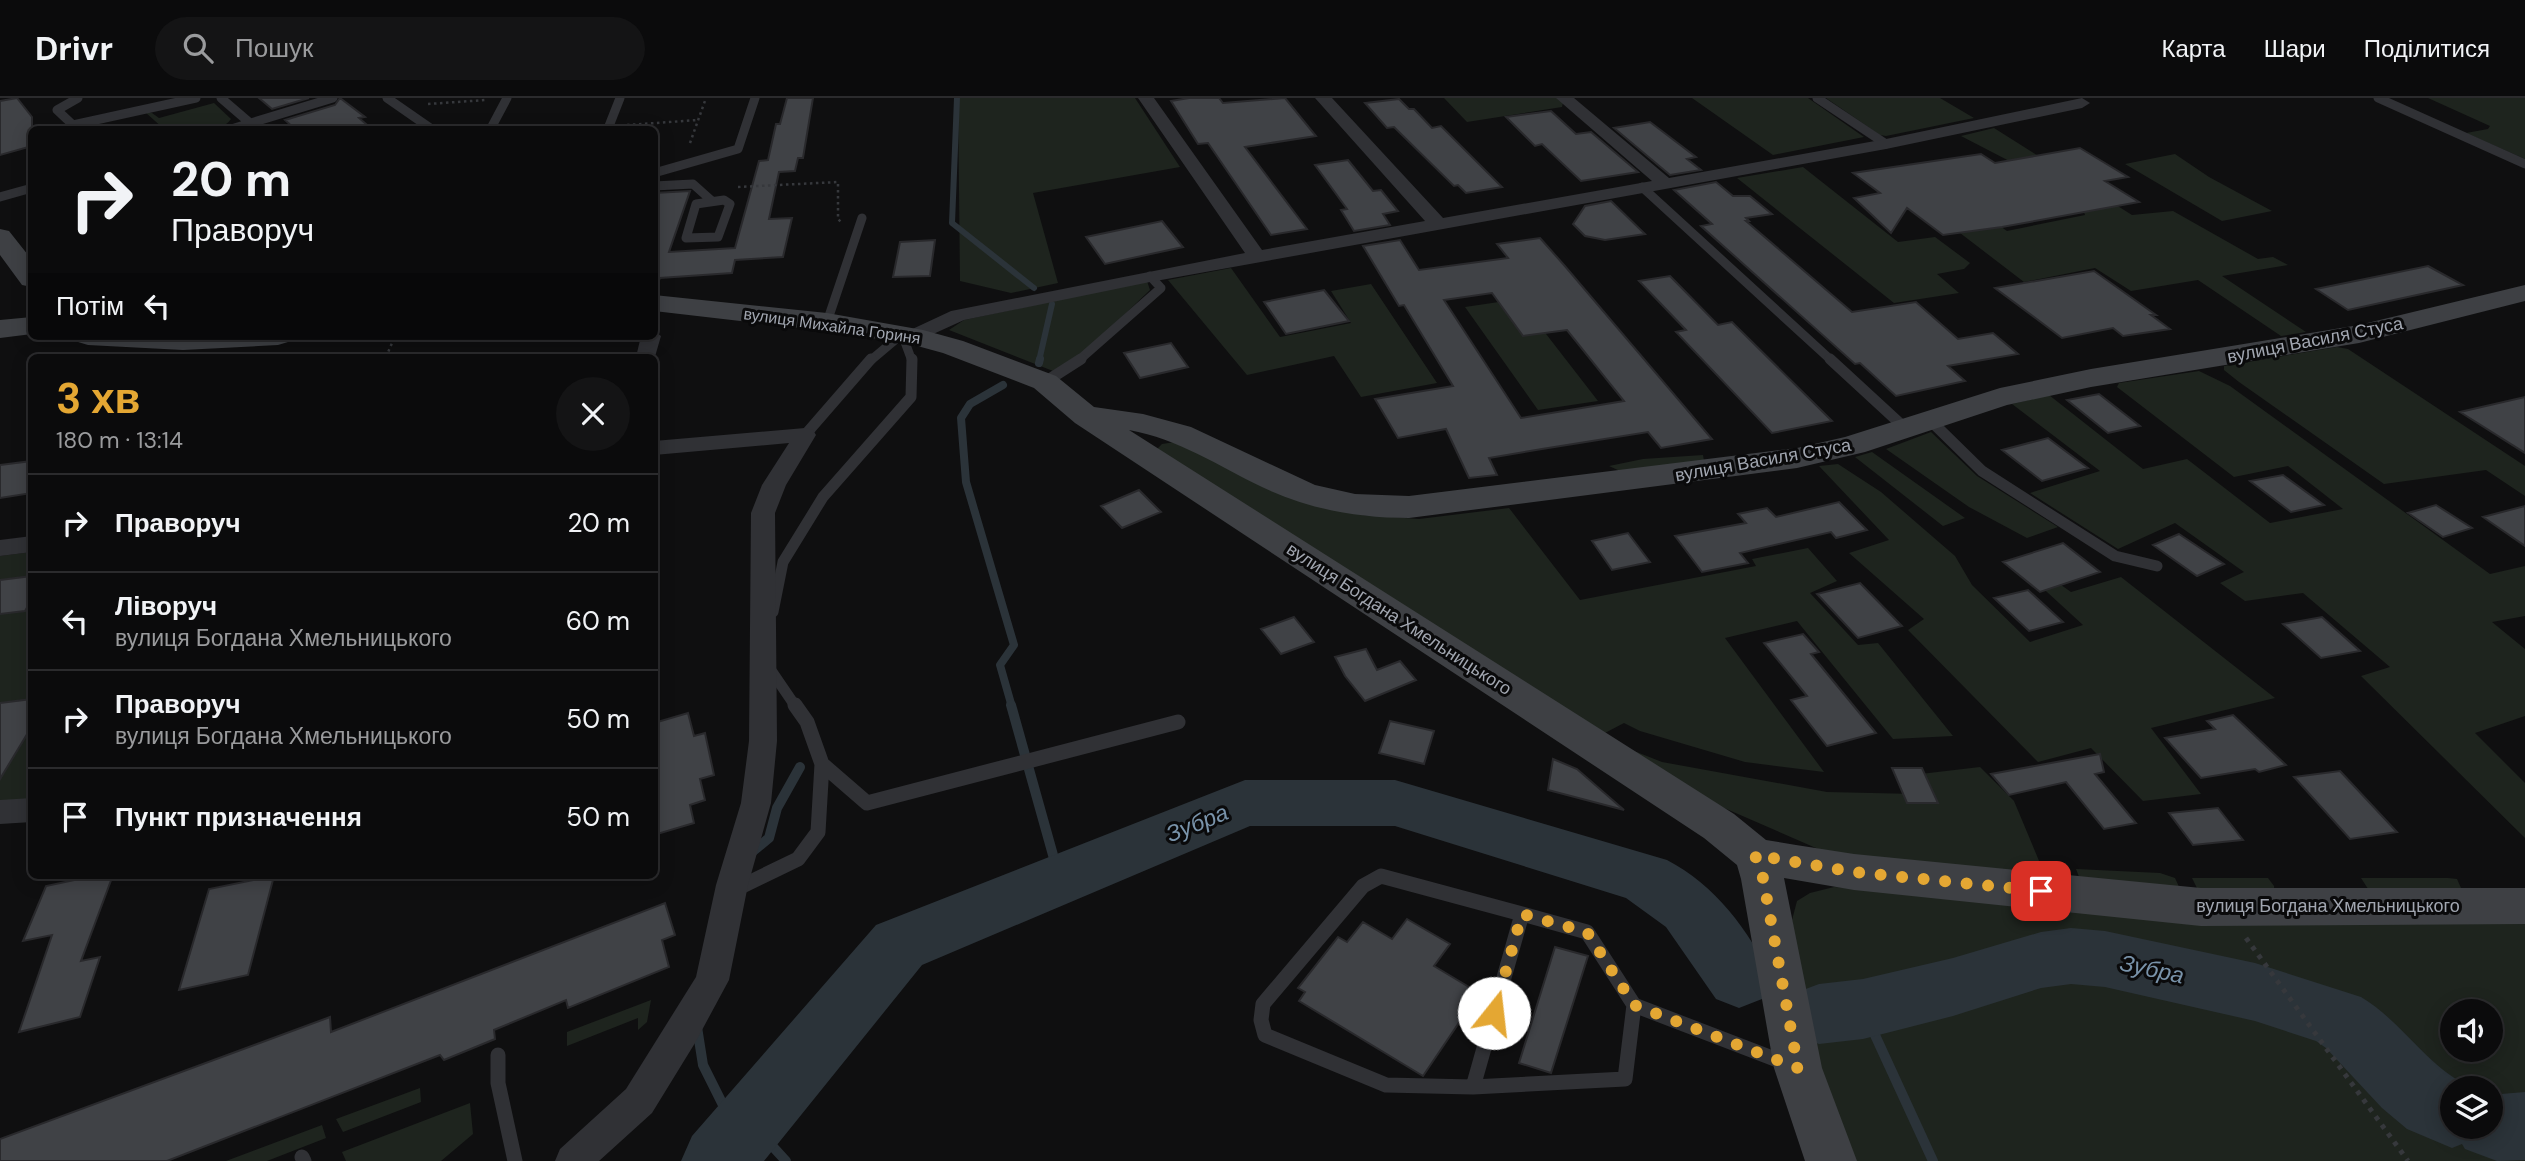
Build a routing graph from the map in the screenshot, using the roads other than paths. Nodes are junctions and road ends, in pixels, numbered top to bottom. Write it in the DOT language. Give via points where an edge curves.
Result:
graph roads {
  1 [pos="78,98"];
  2 [pos="196,98"];
  3 [pos="221,98"];
  4 [pos="333,98"];
  5 [pos="387,98"];
  6 [pos="507,98"];
  7 [pos="620,98"];
  8 [pos="755,98"];
  9 [pos="1146,98"];
  10 [pos="1324,98"];
  11 [pos="1564,98"];
  12 [pos="1817,98"];
  13 [pos="2378,98"];
  14 [pos="2082,103"];
  15 [pos="250,123"];
  16 [pos="241,126"];
  17 [pos="427,126"];
  18 [pos="492,126"];
  19 [pos="609,126"];
  20 [pos="1886,144"];
  21 [pos="2525,164"];
  22 [pos="658,172"];
  23 [pos="1665,183"];
  24 [pos="658,186"];
  25 [pos="1643,187"];
  26 [pos="28,189"];
  27 [pos="0,197"];
  28 [pos="712,201"];
  29 [pos="862,218"];
  30 [pos="1438,224"];
  31 [pos="0,237"];
  32 [pos="1256,256"];
  33 [pos="28,274"];
  34 [pos="1150,276"];
  35 [pos="2525,293"];
  36 [pos="658,310"];
  37 [pos="827,322"];
  38 [pos="28,325"];
  39 [pos="0,329"];
  40 [pos="908,335"];
  41 [pos="123,340"];
  42 [pos="213,340"];
  43 [pos="1045,382"];
  44 [pos="1086,416"];
  45 [pos="1919,425"];
  46 [pos="805,435"];
  47 [pos="658,448"];
  48 [pos="28,544"];
  49 [pos="0,548"];
  50 [pos="2157,566"];
  51 [pos="763,659"];
  52 [pos="1178,722"];
  53 [pos="822,764"];
  54 [pos="28,810"];
  55 [pos="0,812"];
  56 [pos="1755,855"];
  57 [pos="730,892"];
  58 [pos="2525,906"];
  59 [pos="1522,914"];
  60 [pos="1634,1005"];
  61 [pos="1795,1052"];
  62 [pos="498,1055"];
  63 [pos="1473,1087"];
  64 [pos="515,1161"];
  65 [pos="573,1161"];
  66 [pos="1831,1161"];
  1 -- 2 [label="lane" via="57,110 73,125"];
  3 -- 15 [label="lane"];
  4 -- 15 [label="lane"];
  5 -- 17 [label="lane"];
  6 -- 18 [label="lane"];
  7 -- 19 [label="lane"];
  8 -- 22 [label="lane" via="738,149"];
  9 -- 32 [label="street"];
  10 -- 30 [label="street"];
  11 -- 23 [label="street"];
  12 -- 20 [label="lane"];
  13 -- 21 [label="lane"];
  14 -- 20 [label="street"];
  15 -- 16 [label="lane"];
  20 -- 23 [label="street"];
  23 -- 25 [label="street"];
  24 -- 28 [label="lane" via="693,184"];
  25 -- 30 [label="street"];
  25 -- 45 [label="lane"];
  26 -- 27 [label="lane"];
  28 -- 28 [label="lane" via="696,204 688,240 721,234 730,204"];
  29 -- 37 [label="lane"];
  30 -- 32 [label="street"];
  31 -- 33 [label="street"];
  32 -- 34 [label="street"];
  34 -- 40 [label="street" via="958,315"];
  34 -- 43 [label="lane" via="1161,288 1083,358"];
  35 -- 45 [label="street, вулиця Василя Стуса" via="2359,334 2013,394"];
  36 -- 37 [label="street, вулиця Михайла Гориня"];
  37 -- 40 [label="street, вулиця Михайла Гориня"];
  38 -- 39 [label="street"];
  40 -- 43 [label="street, вулиця Михайла Гориня"];
  40 -- 46 [label="lane" via="877,353"];
  40 -- 51 [label="lane" via="913,363 911,397 823,497 783,562"];
  41 -- 42 [label="street"];
  43 -- 44 [label="street, вулиця Богдана Хмельницького"];
  44 -- 45 [label="street, вулиця Василя Стуса" via="1147,423 1192,439 1300,491 1347,505 1381,508 1790,459"];
  44 -- 56 [label="street, вулиця Богдана Хмельницького" via="1707,819"];
  45 -- 50 [label="lane" via="2115,556"];
  46 -- 47 [label="street"];
  46 -- 51 [label="street" via="762,513"];
  48 -- 49 [label="street"];
  51 -- 53 [label="lane" via="807,722"];
  51 -- 57 [label="street" via="763,741 756,803"];
  52 -- 53 [label="lane" via="867,803"];
  53 -- 57 [label="lane" via="818,832 798,859"];
  54 -- 55 [label="street"];
  56 -- 58 [label="street, вулиця Богдана Хмельницького" via="1854,872 2225,908"];
  56 -- 61 [label="street"];
  57 -- 65 [label="street" via="712,979 683,1032 639,1101"];
  59 -- 60 [label="lane" via="1587,932"];
  59 -- 63 [label="lane"];
  59 -- 63 [label="lane" via="1381,876 1363,886 1263,1004 1265,1035 1386,1085"];
  60 -- 61 [label="lane"];
  60 -- 63 [label="lane" via="1625,1079"];
  61 -- 66 [label="street"];
  62 -- 64 [label="lane" via="498,1083"];
}
